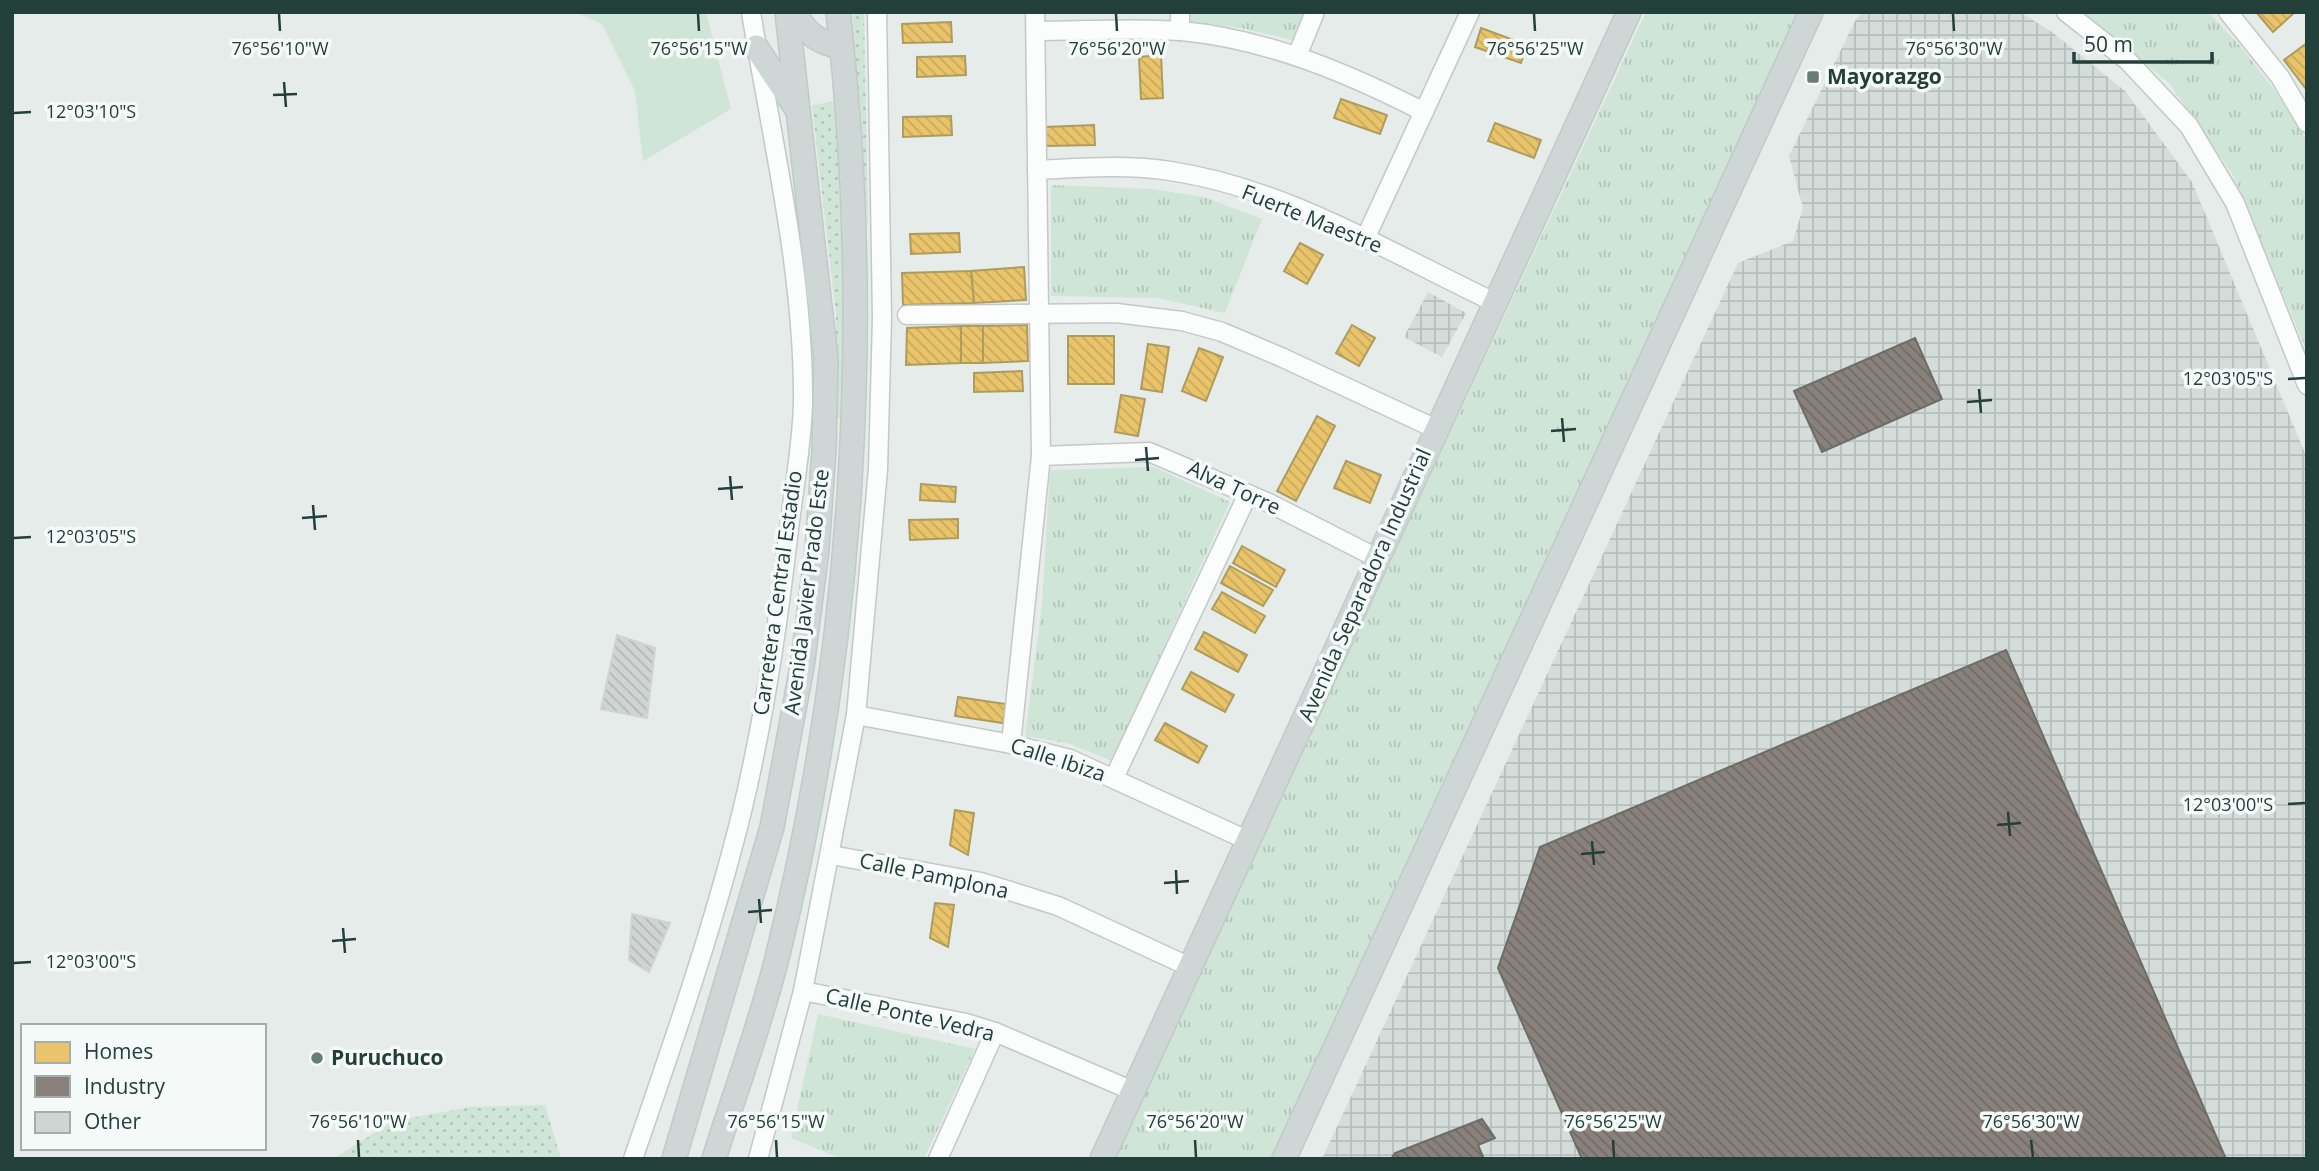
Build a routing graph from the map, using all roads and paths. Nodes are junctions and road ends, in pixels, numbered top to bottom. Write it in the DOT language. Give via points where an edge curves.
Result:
graph roads {
  1 [pos="751,12"];
  2 [pos="788,12"];
  3 [pos="795,12"];
  4 [pos="838,12"];
  5 [pos="877,12"];
  6 [pos="1035,12"];
  7 [pos="1180,12"];
  8 [pos="1315,12"];
  9 [pos="1470,12"];
  10 [pos="1629,12"];
  11 [pos="1811,12"];
  12 [pos="2066,12"];
  13 [pos="2228,12"];
  14 [pos="1036,31"];
  15 [pos="1180,31"];
  16 [pos="756,47"];
  17 [pos="842,47"];
  18 [pos="1297,56"];
  19 [pos="1424,112"];
  20 [pos="801,117"];
  21 [pos="2307,123"];
  22 [pos="1037,170"];
  23 [pos="1365,239"];
  24 [pos="1494,302"];
  25 [pos="1039,314"];
  26 [pos="907,315"];
  27 [pos="2307,385"];
  28 [pos="1436,429"];
  29 [pos="1041,456"];
  30 [pos="1248,494"];
  31 [pos="1377,558"];
  32 [pos="856,715"];
  33 [pos="1011,744"];
  34 [pos="1115,778"];
  35 [pos="1249,841"];
  36 [pos="831,855"];
  37 [pos="1190,967"];
  38 [pos="803,991"];
  39 [pos="995,1032"];
  40 [pos="1132,1091"];
  41 [pos="633,1159"];
  42 [pos="674,1159"];
  43 [pos="714,1159"];
  44 [pos="758,1159"];
  45 [pos="939,1159"];
  46 [pos="1101,1159"];
  47 [pos="1284,1159"];
  1 -- 16 [label="street, Carretera Central Estadio"];
  2 -- 20 [label="main road, Avenida Javier Prado Este"];
  3 -- 17 [label="main road" via="809,35 822,44"];
  4 -- 17 [label="main road, Avenida Javier Prado Este"];
  5 -- 32 [label="street" via="882,317 878,469"];
  6 -- 14 [label="street"];
  7 -- 15 [label="street"];
  8 -- 18 [label="street"];
  9 -- 19 [label="street"];
  10 -- 24 [label="main road, Avenida Separadora Industrial"];
  11 -- 47 [label="main road"];
  12 -- 27 [label="street" via="2128,61 2189,126 2235,203"];
  13 -- 21 [label="street" via="2280,77"];
  14 -- 15 [label="street"];
  14 -- 22 [label="street"];
  15 -- 18 [label="street"];
  16 -- 20 [label="main road"];
  16 -- 41 [label="street, Carretera Central Estadio" via="789,228 801,328 803,406 767,685 738,824 700,963"];
  17 -- 43 [label="main road, Avenida Javier Prado Este" via="850,121 854,269 853,406 844,551 807,824 777,960"];
  18 -- 19 [label="street" via="1362,80"];
  19 -- 23 [label="street"];
  20 -- 42 [label="main road, Avenida Javier Prado Este" via="826,360 824,450 809,615 772,827"];
  22 -- 23 [label="street, Fuerte Maestre" via="1106,167 1170,171 1272,199"];
  22 -- 25 [label="street"];
  23 -- 24 [label="street, Fuerte Maestre"];
  24 -- 28 [label="main road, Avenida Separadora Industrial"];
  25 -- 26 [label="street"];
  25 -- 28 [label="street" via="1116,313 1182,321 1222,332"];
  25 -- 29 [label="street"];
  28 -- 31 [label="main road, Avenida Separadora Industrial"];
  29 -- 30 [label="street, Alva Torre" via="1142,450"];
  29 -- 33 [label="street"];
  30 -- 31 [label="street, Alva Torre"];
  30 -- 34 [label="street"];
  31 -- 35 [label="main road, Avenida Separadora Industrial"];
  32 -- 33 [label="street, Calle Ibiza"];
  32 -- 36 [label="street"];
  33 -- 34 [label="street, Calle Ibiza"];
  34 -- 35 [label="street, Calle Ibiza"];
  35 -- 37 [label="main road, Avenida Separadora Industrial"];
  36 -- 37 [label="street, Calle Pamplona" via="981,882 1058,906"];
  36 -- 38 [label="street"];
  37 -- 40 [label="main road, Avenida Separadora Industrial"];
  38 -- 39 [label="street, Calle Ponte Vedra"];
  38 -- 44 [label="street"];
  39 -- 40 [label="street, Calle Ponte Vedra"];
  39 -- 45 [label="street"];
  40 -- 46 [label="main road, Avenida Separadora Industrial"];
}
